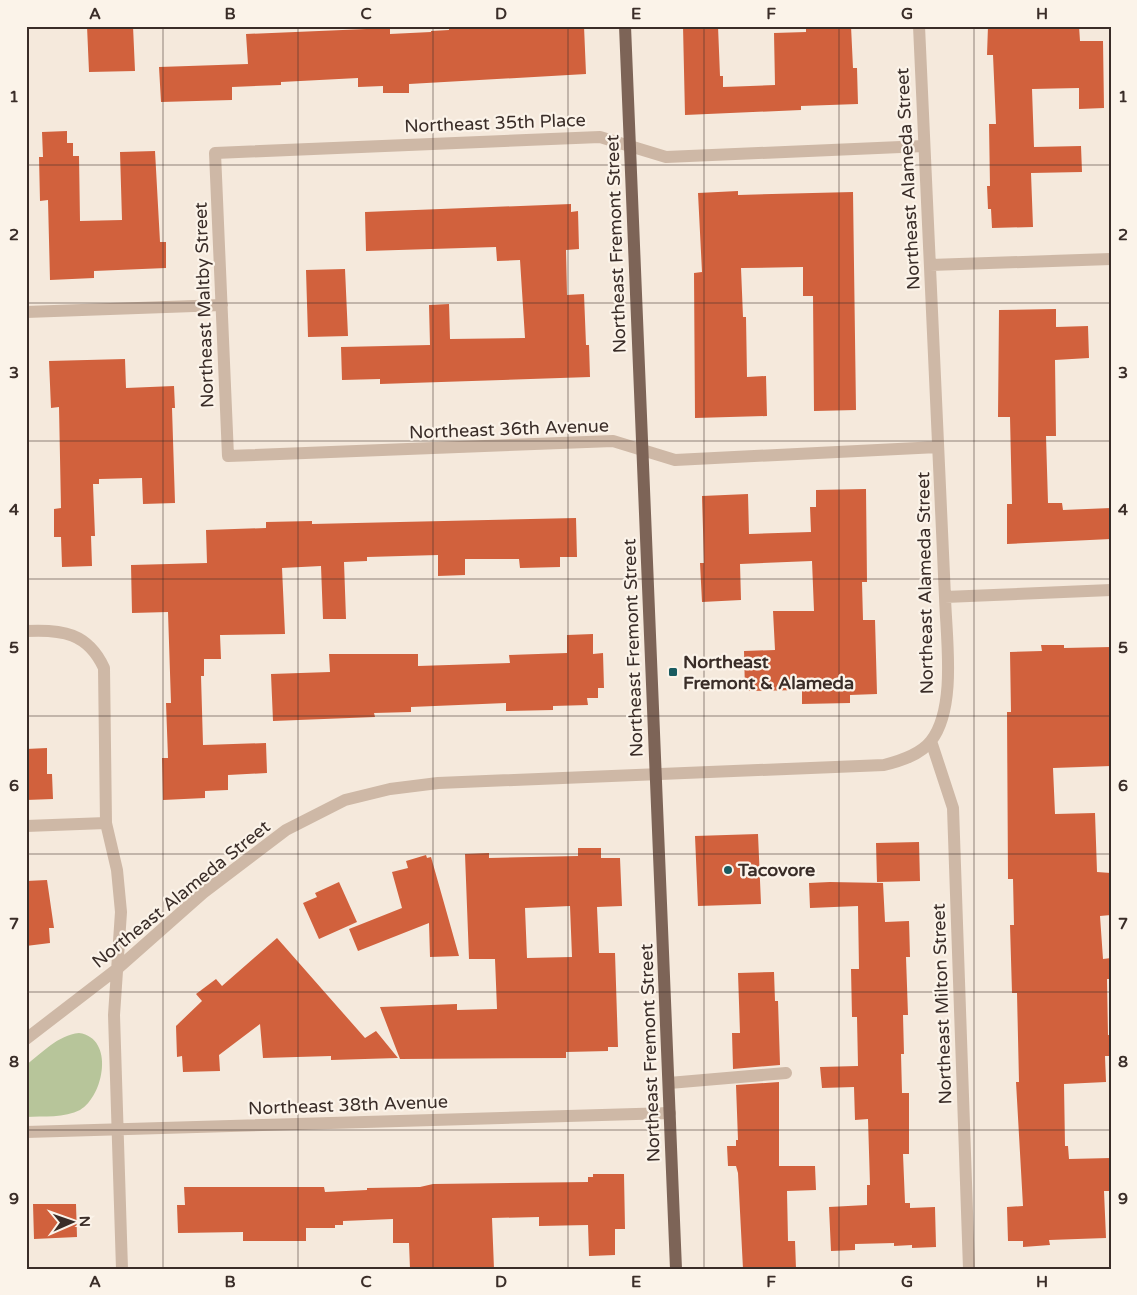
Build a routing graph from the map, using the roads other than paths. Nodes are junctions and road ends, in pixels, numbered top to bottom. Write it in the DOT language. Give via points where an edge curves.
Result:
graph roads {
  1 [pos="625,26"];
  2 [pos="918,26"];
  3 [pos="630,146"];
  4 [pos="924,146"];
  5 [pos="215,153"];
  6 [pos="1111,259"];
  7 [pos="930,265"];
  8 [pos="222,305"];
  9 [pos="26,312"];
  10 [pos="938,447"];
  11 [pos="642,450"];
  12 [pos="228,456"];
  13 [pos="1111,590"];
  14 [pos="945,597"];
  15 [pos="26,631"];
  16 [pos="931,741"];
  17 [pos="656,774"];
  18 [pos="106,822"];
  19 [pos="26,826"];
  20 [pos="117,969"];
  21 [pos="26,1039"];
  22 [pos="786,1074"];
  23 [pos="669,1083"];
  24 [pos="670,1113"];
  25 [pos="118,1130"];
  26 [pos="26,1132"];
  27 [pos="122,1269"];
  28 [pos="676,1269"];
  29 [pos="969,1269"];
  1 -- 3 [label="main road, Northeast Fremont Street"];
  2 -- 4 [label="street, Northeast Alameda Street"];
  3 -- 4 [label="street, Northeast 35th Place" via="666,157"];
  3 -- 5 [label="street, Northeast 35th Place" via="600,136"];
  3 -- 11 [label="main road, Northeast Fremont Street"];
  4 -- 7 [label="street, Northeast Alameda Street"];
  5 -- 8 [label="street, Northeast Maltby Street"];
  6 -- 7 [label="street"];
  7 -- 10 [label="street, Northeast Alameda Street"];
  8 -- 9 [label="street"];
  8 -- 12 [label="street, Northeast Maltby Street"];
  10 -- 11 [label="street, Northeast 36th Avenue" via="675,460"];
  10 -- 14 [label="street, Northeast Alameda Street"];
  11 -- 12 [label="street, Northeast 36th Avenue" via="613,441"];
  11 -- 17 [label="main road, Northeast Fremont Street"];
  13 -- 14 [label="street"];
  14 -- 16 [label="street, Northeast Alameda Street" via="947,692 943,717"];
  15 -- 18 [label="street" via="58,630 72,634 88,645 104,668"];
  16 -- 17 [label="street, Northeast Alameda Street" via="903,760 884,765"];
  16 -- 29 [label="street, Northeast Milton Street" via="953,808"];
  17 -- 20 [label="street, Northeast Alameda Street" via="438,783 390,789 345,800 286,830 203,894"];
  17 -- 23 [label="main road, Northeast Fremont Street"];
  18 -- 19 [label="street"];
  18 -- 20 [label="street" via="118,870 121,912"];
  20 -- 21 [label="street, Northeast Alameda Street"];
  20 -- 25 [label="street" via="114,1015"];
  22 -- 23 [label="street"];
  23 -- 24 [label="main road, Northeast Fremont Street"];
  24 -- 25 [label="street, Northeast 38th Avenue"];
  24 -- 28 [label="main road, Northeast Fremont Street"];
  25 -- 26 [label="street, Northeast 38th Avenue"];
  25 -- 27 [label="street"];
}
